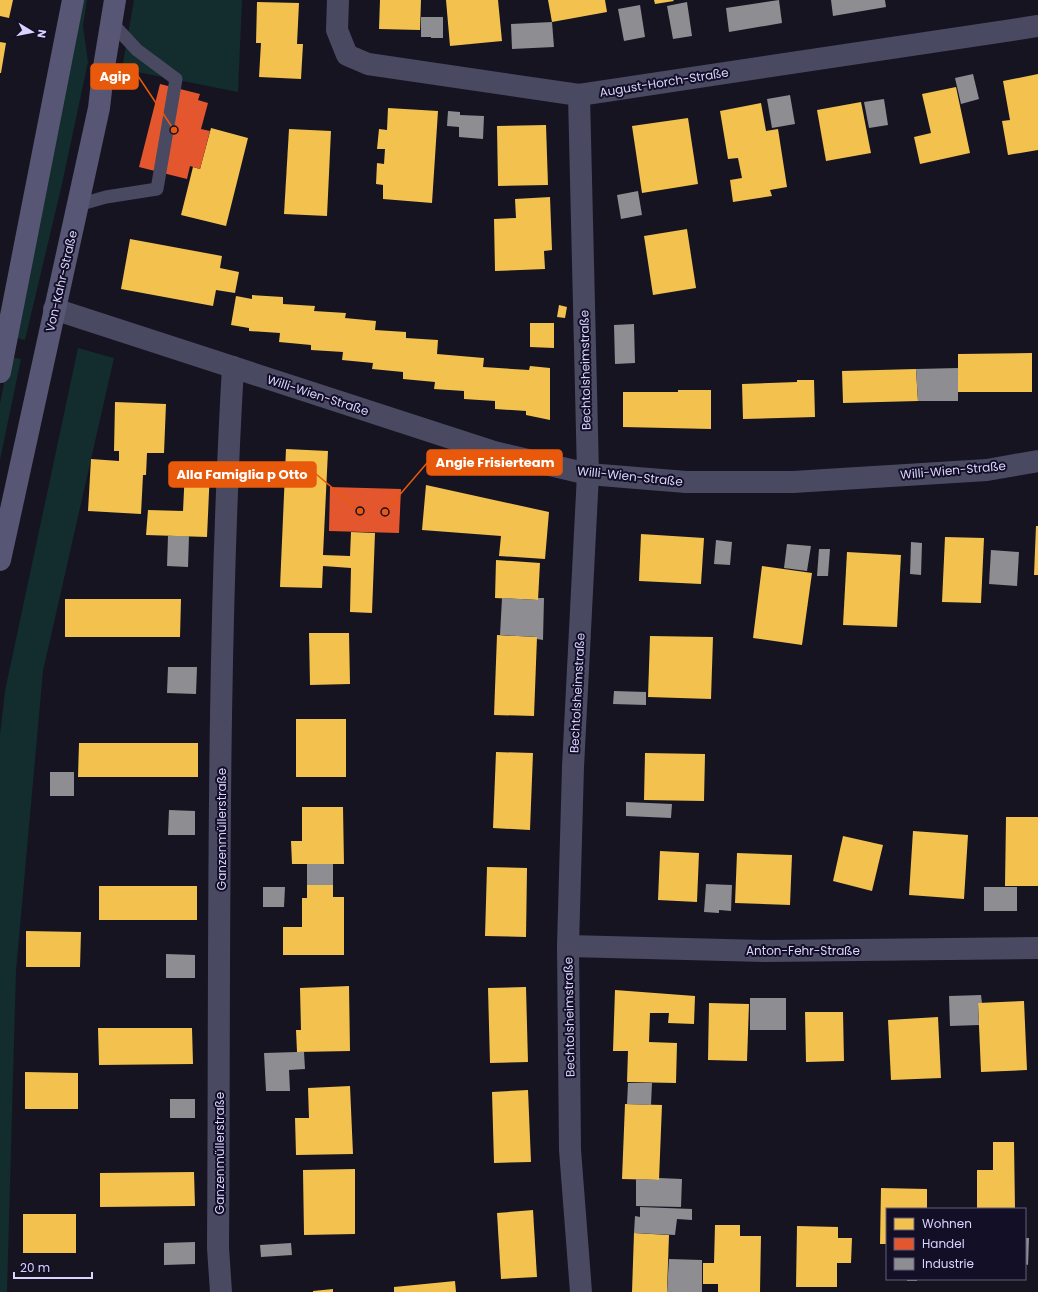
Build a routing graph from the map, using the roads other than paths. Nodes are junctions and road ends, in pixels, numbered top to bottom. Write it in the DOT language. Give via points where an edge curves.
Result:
graph roads {
  1 [pos="73,0"];
  2 [pos="115,0"];
  3 [pos="338,0"];
  4 [pos="111,22"];
  5 [pos="1038,26"];
  6 [pos="579,95"];
  7 [pos="78,205"];
  8 [pos="54,309"];
  9 [pos="233,367"];
  10 [pos="0,372"];
  11 [pos="1038,461"];
  12 [pos="588,474"];
  13 [pos="0,560"];
  14 [pos="568,946"];
  15 [pos="1038,948"];
  16 [pos="220,1292"];
  17 [pos="581,1292"];
  1 -- 10 [label="main road"];
  2 -- 4 [label="main road, Von-Kahr-Straße"];
  3 -- 6 [label="street, August-Horch-Straße" via="337,30 347,54 368,64"];
  4 -- 7 [label="main road, Von-Kahr-Straße" via="99,108"];
  4 -- 7 [label="lane" via="137,50 176,79 157,189 106,197"];
  5 -- 6 [label="street, August-Horch-Straße"];
  6 -- 12 [label="street, Bechtolsheimstraße"];
  7 -- 8 [label="main road, Von-Kahr-Straße"];
  8 -- 9 [label="street, Willi-Wien-Straße"];
  8 -- 13 [label="main road, Von-Kahr-Straße"];
  9 -- 12 [label="street, Willi-Wien-Straße" via="494,452"];
  9 -- 16 [label="street, Ganzenmüllerstraße" via="228,455 222,700 218,1248"];
  11 -- 12 [label="street, Willi-Wien-Straße" via="987,470 793,482 686,482"];
  12 -- 14 [label="street, Bechtolsheimstraße" via="573,767"];
  14 -- 15 [label="street, Anton-Fehr-Straße" via="767,951"];
  14 -- 17 [label="street, Bechtolsheimstraße" via="570,1150"];
}
